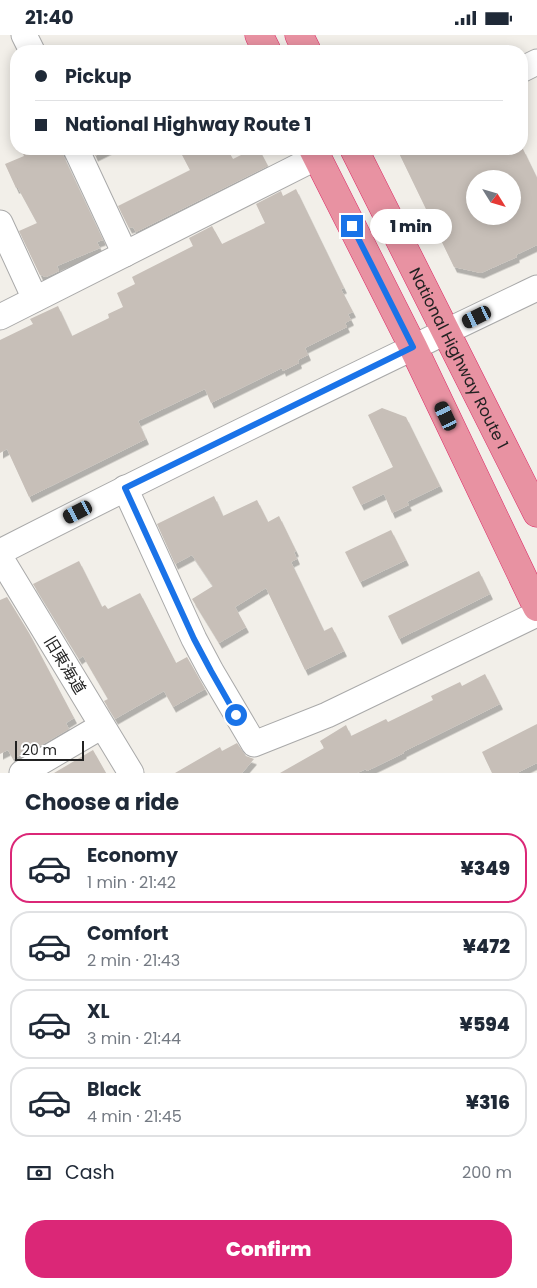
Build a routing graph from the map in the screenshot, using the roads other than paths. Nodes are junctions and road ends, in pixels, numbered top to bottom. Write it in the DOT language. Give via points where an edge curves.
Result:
graph roads {
  1 [pos="79,155"];
  2 [pos="311,155"];
  3 [pos="316,155"];
  4 [pos="357,155"];
  5 [pos="0,223"];
  6 [pos="124,254"];
  7 [pos="537,288"];
  8 [pos="34,299"];
  9 [pos="0,317"];
  10 [pos="446,331"];
  11 [pos="413,347"];
  12 [pos="125,488"];
  13 [pos="537,513"];
  14 [pos="0,552"];
  15 [pos="0,557"];
  16 [pos="537,607"];
  17 [pos="537,613"];
  18 [pos="102,726"];
  19 [pos="22,773"];
  20 [pos="131,773"];
  1 -- 6 [label="street"];
  2 -- 6 [label="street"];
  3 -- 11 [label="highway"];
  4 -- 10 [label="highway, National Highway Route 1"];
  5 -- 8 [label="street"];
  6 -- 8 [label="street"];
  7 -- 10 [label="street"];
  8 -- 9 [label="street"];
  10 -- 11 [label="street"];
  10 -- 13 [label="highway, National Highway Route 1"];
  11 -- 12 [label="street"];
  11 -- 16 [label="highway"];
  12 -- 14 [label="street"];
  12 -- 17 [label="street" via="194,639 254,744 327,715"];
  15 -- 18 [label="street, 旧東海道"];
  18 -- 19 [label="street"];
  18 -- 20 [label="street, 旧東海道"];
}
